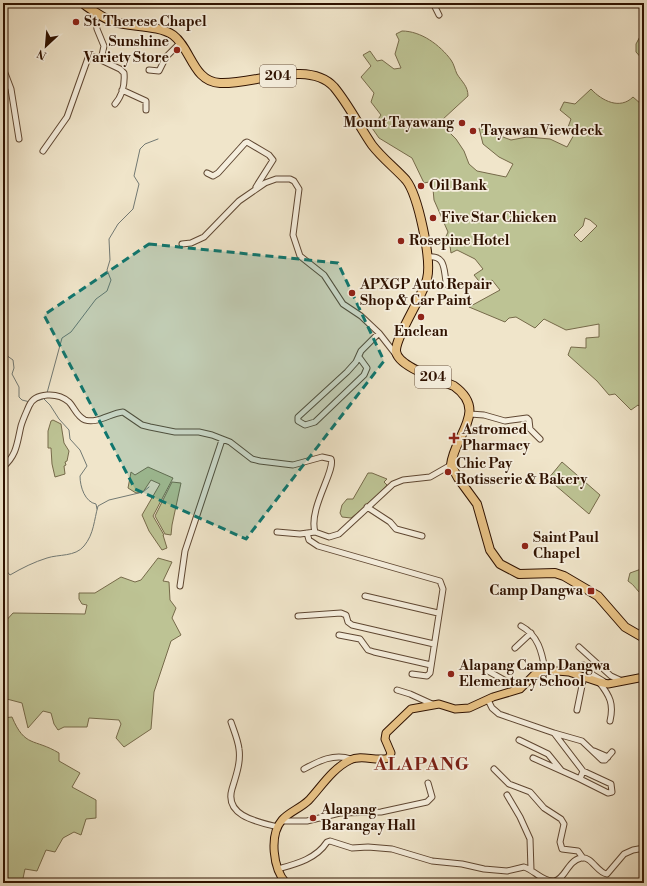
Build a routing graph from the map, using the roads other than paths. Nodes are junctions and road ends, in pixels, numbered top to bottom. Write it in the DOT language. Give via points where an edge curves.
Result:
graph roads {
  1 [pos="82,3"];
  2 [pos="433,3"];
  3 [pos="94,11"];
  4 [pos="439,15"];
  5 [pos="180,43"];
  6 [pos="101,60"];
  7 [pos="3,68"];
  8 [pos="149,70"];
  9 [pos="122,90"];
  10 [pos="115,104"];
  11 [pos="146,110"];
  12 [pos="19,139"];
  13 [pos="43,151"];
  14 [pos="207,173"];
  15 [pos="259,183"];
  16 [pos="265,183"];
  17 [pos="254,190"];
  18 [pos="182,244"];
  19 [pos="427,257"];
  20 [pos="447,285"];
  21 [pos="379,333"];
  22 [pos="398,356"];
  23 [pos="359,357"];
  24 [pos="470,414"];
  25 [pos="540,439"];
  26 [pos="222,440"];
  27 [pos="452,465"];
  28 [pos="3,467"];
  29 [pos="367,507"];
  30 [pos="277,532"];
  31 [pos="315,532"];
  32 [pos="307,533"];
  33 [pos="422,536"];
  34 [pos="180,586"];
  35 [pos="364,596"];
  36 [pos="438,613"];
  37 [pos="298,616"];
  38 [pos="521,626"];
  39 [pos="339,634"];
  40 [pos="531,634"];
  41 [pos="644,638"];
  42 [pos="434,644"];
  43 [pos="579,647"];
  44 [pos="515,648"];
  45 [pos="431,665"];
  46 [pos="583,665"];
  47 [pos="481,667"];
  48 [pos="545,670"];
  49 [pos="412,674"];
  50 [pos="584,676"];
  51 [pos="644,677"];
  52 [pos="624,681"];
  53 [pos="599,682"];
  54 [pos="608,684"];
  55 [pos="520,689"];
  56 [pos="397,690"];
  57 [pos="488,700"];
  58 [pos="432,704"];
  59 [pos="577,710"];
  60 [pos="610,721"];
  61 [pos="231,722"];
  62 [pos="554,733"];
  63 [pos="519,740"];
  64 [pos="610,755"];
  65 [pos="534,758"];
  66 [pos="351,759"];
  67 [pos="304,769"];
  68 [pos="494,769"];
  69 [pos="562,771"];
  70 [pos="583,771"];
  71 [pos="580,779"];
  72 [pos="428,783"];
  73 [pos="507,796"];
  74 [pos="279,824"];
  75 [pos="644,848"];
  76 [pos="583,858"];
  77 [pos="278,869"];
  78 [pos="531,870"];
  79 [pos="286,883"];
  1 -- 3 [label="highway, 204"];
  2 -- 4 [label="street"];
  3 -- 5 [label="highway, 204" via="113,22 164,31"];
  3 -- 6 [label="street" via="98,33 104,46"];
  5 -- 8 [label="street" via="166,57 159,71"];
  5 -- 19 [label="highway, 204" via="198,71 213,82 226,83 294,75 316,75 328,80 342,96 374,147 410,186 425,238"];
  6 -- 9 [label="street" via="123,71"];
  6 -- 13 [label="street" via="92,56 88,58 67,117"];
  7 -- 12 [label="street" via="11,89"];
  9 -- 10 [label="street"];
  9 -- 11 [label="street" via="146,101"];
  14 -- 15 [label="street" via="213,176 218,173 247,142 272,158"];
  15 -- 16 [label="street"];
  15 -- 17 [label="street"];
  16 -- 17 [label="street"];
  16 -- 21 [label="street" via="290,178 297,185 298,197 292,235 296,251 304,261 324,275 343,304"];
  17 -- 18 [label="street" via="198,241"];
  19 -- 20 [label="street" via="435,258 443,264"];
  19 -- 22 [label="highway, 204" via="429,271 426,283 400,338 396,351"];
  21 -- 22 [label="street"];
  21 -- 23 [label="street" via="361,351"];
  22 -- 24 [label="highway, 204" via="405,364 460,391 469,404"];
  23 -- 23 [label="street" via="347,372 301,414 298,421 305,424 315,422 364,375 367,368"];
  24 -- 25 [label="street" via="505,421 527,418 530,429"];
  24 -- 27 [label="highway"];
  26 -- 28 [label="street" via="206,433 175,432 142,425 123,412 84,420 68,402 57,396 42,395 30,403 16,451"];
  26 -- 31 [label="street" via="238,447 252,459 268,463 292,465 322,457 331,459 332,467 314,512"];
  26 -- 34 [label="street" via="185,552"];
  27 -- 29 [label="street" via="430,477 398,481"];
  27 -- 41 [label="highway" via="477,504 488,544 500,564 519,574 554,573 564,576 598,596 625,627"];
  29 -- 31 [label="street" via="335,536 329,537"];
  29 -- 33 [label="street" via="396,529"];
  30 -- 32 [label="street"];
  31 -- 32 [label="street"];
  32 -- 36 [label="street" via="309,540 318,546 440,581 443,589"];
  35 -- 36 [label="street"];
  36 -- 42 [label="street"];
  37 -- 42 [label="street" via="342,613 352,625"];
  38 -- 40 [label="street"];
  39 -- 45 [label="street" via="360,639 368,650"];
  40 -- 44 [label="street"];
  40 -- 48 [label="street" via="542,651"];
  42 -- 45 [label="street"];
  43 -- 52 [label="street" via="611,676"];
  45 -- 49 [label="street" via="428,675"];
  46 -- 54 [label="street"];
  47 -- 55 [label="street"];
  48 -- 50 [label="main road" via="563,670"];
  48 -- 55 [label="main road" via="537,673"];
  50 -- 53 [label="main road"];
  50 -- 59 [label="street"];
  51 -- 52 [label="main road"];
  52 -- 54 [label="main road"];
  53 -- 54 [label="main road"];
  53 -- 60 [label="street" via="612,702"];
  55 -- 57 [label="main road"];
  56 -- 58 [label="street"];
  57 -- 58 [label="main road" via="463,710"];
  57 -- 62 [label="street" via="492,708 505,716"];
  58 -- 66 [label="main road" via="411,709 386,731 385,737 391,753 389,758"];
  61 -- 74 [label="street" via="239,749 238,770 231,803 242,815"];
  62 -- 64 [label="street" via="582,741 594,751"];
  62 -- 70 [label="street"];
  63 -- 69 [label="street" via="548,754"];
  65 -- 69 [label="street"];
  66 -- 67 [label="street" via="331,757"];
  66 -- 74 [label="main road"];
  68 -- 76 [label="street" via="509,784 530,792 544,808 561,819 564,824 560,842 562,849 578,851"];
  69 -- 71 [label="street"];
  70 -- 71 [label="street"];
  70 -- 71 [label="street" via="611,784 612,792 608,793"];
  72 -- 74 [label="street" via="432,797 427,802 381,812 340,813 307,821"];
  73 -- 78 [label="street" via="530,840"];
  74 -- 77 [label="main road" via="275,848"];
  75 -- 76 [label="street" via="624,854 606,874"];
  76 -- 78 [label="street" via="571,863 562,877 555,881"];
  77 -- 78 [label="street" via="303,861 322,850 330,841 347,848 392,849 432,861 484,869 507,871 524,867"];
  77 -- 79 [label="main road"];
}
